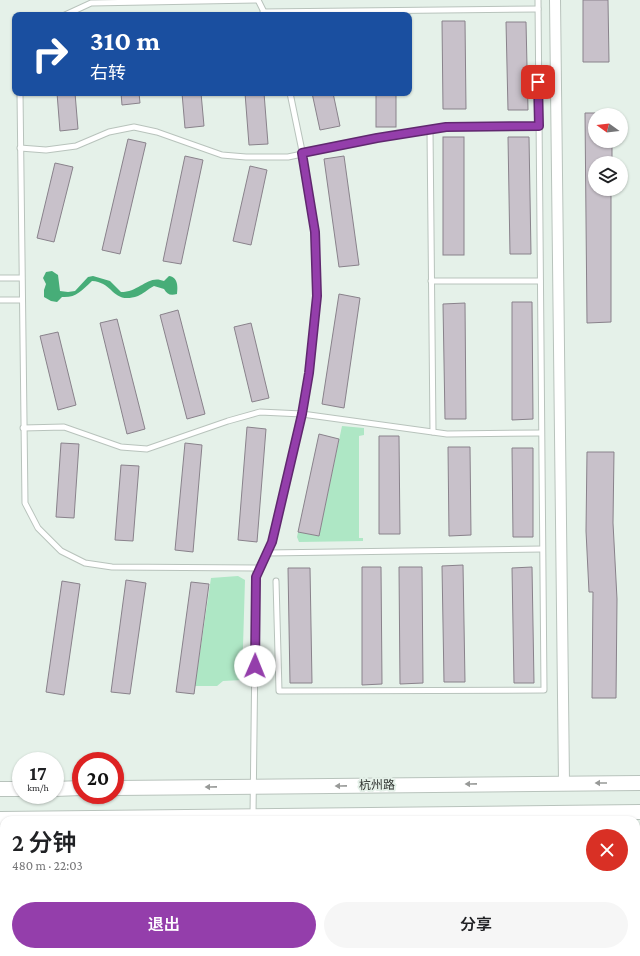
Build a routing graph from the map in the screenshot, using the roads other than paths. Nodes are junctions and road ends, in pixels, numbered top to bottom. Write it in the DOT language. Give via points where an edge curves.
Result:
graph roads {
  1 [pos="258,0"];
  2 [pos="538,0"];
  3 [pos="555,0"];
  4 [pos="538,9"];
  5 [pos="72,12"];
  6 [pos="264,12"];
  7 [pos="332,12"];
  8 [pos="20,96"];
  9 [pos="291,96"];
  10 [pos="539,126"];
  11 [pos="430,130"];
  12 [pos="20,148"];
  13 [pos="302,153"];
  14 [pos="0,278"];
  15 [pos="21,278"];
  16 [pos="431,281"];
  17 [pos="540,281"];
  18 [pos="0,300"];
  19 [pos="22,300"];
  20 [pos="302,414"];
  21 [pos="23,428"];
  22 [pos="433,432"];
  23 [pos="541,433"];
  24 [pos="542,549"];
  25 [pos="267,553"];
  26 [pos="256,577"];
  27 [pos="276,582"];
  28 [pos="564,783"];
  29 [pos="640,783"];
  30 [pos="253,786"];
  31 [pos="124,788"];
  32 [pos="0,789"];
  33 [pos="12,789"];
  34 [pos="640,812"];
  35 [pos="253,816"];
  36 [pos="592,816"];
  1 -- 5 [label="lane" via="91,3"];
  1 -- 6 [label="lane"];
  2 -- 4 [label="lane"];
  3 -- 28 [label="street"];
  4 -- 7 [label="lane"];
  4 -- 10 [label="lane"];
  8 -- 12 [label="lane"];
  9 -- 13 [label="lane"];
  10 -- 11 [label="lane" via="446,127"];
  10 -- 17 [label="lane"];
  11 -- 13 [label="lane"];
  11 -- 16 [label="lane"];
  12 -- 13 [label="lane" via="46,150 76,146 109,132 134,127 157,132 222,155 288,157"];
  12 -- 15 [label="lane"];
  13 -- 20 [label="lane" via="315,232 317,296"];
  14 -- 15 [label="lane"];
  15 -- 19 [label="lane"];
  16 -- 17 [label="lane"];
  16 -- 22 [label="lane"];
  17 -- 23 [label="lane"];
  18 -- 19 [label="lane"];
  19 -- 21 [label="lane"];
  20 -- 21 [label="lane" via="260,412 147,449 121,447 64,427"];
  20 -- 22 [label="lane"];
  20 -- 25 [label="lane" via="272,542"];
  21 -- 26 [label="lane" via="25,502 38,528 61,551 86,563 112,567 256,568"];
  22 -- 23 [label="lane"];
  23 -- 24 [label="lane"];
  24 -- 25 [label="lane"];
  24 -- 27 [label="lane" via="544,690 279,691"];
  25 -- 26 [label="lane"];
  26 -- 30 [label="lane"];
  29 -- 28 [label="main road, 杭州路, one-way"];
  28 -- 30 [label="main road, 杭州路, one-way"];
  30 -- 31 [label="main road, 杭州路, one-way"];
  30 -- 35 [label="lane"];
  32 -- 33 [label="main road"];
  34 -- 36 [label="main road"];
}
